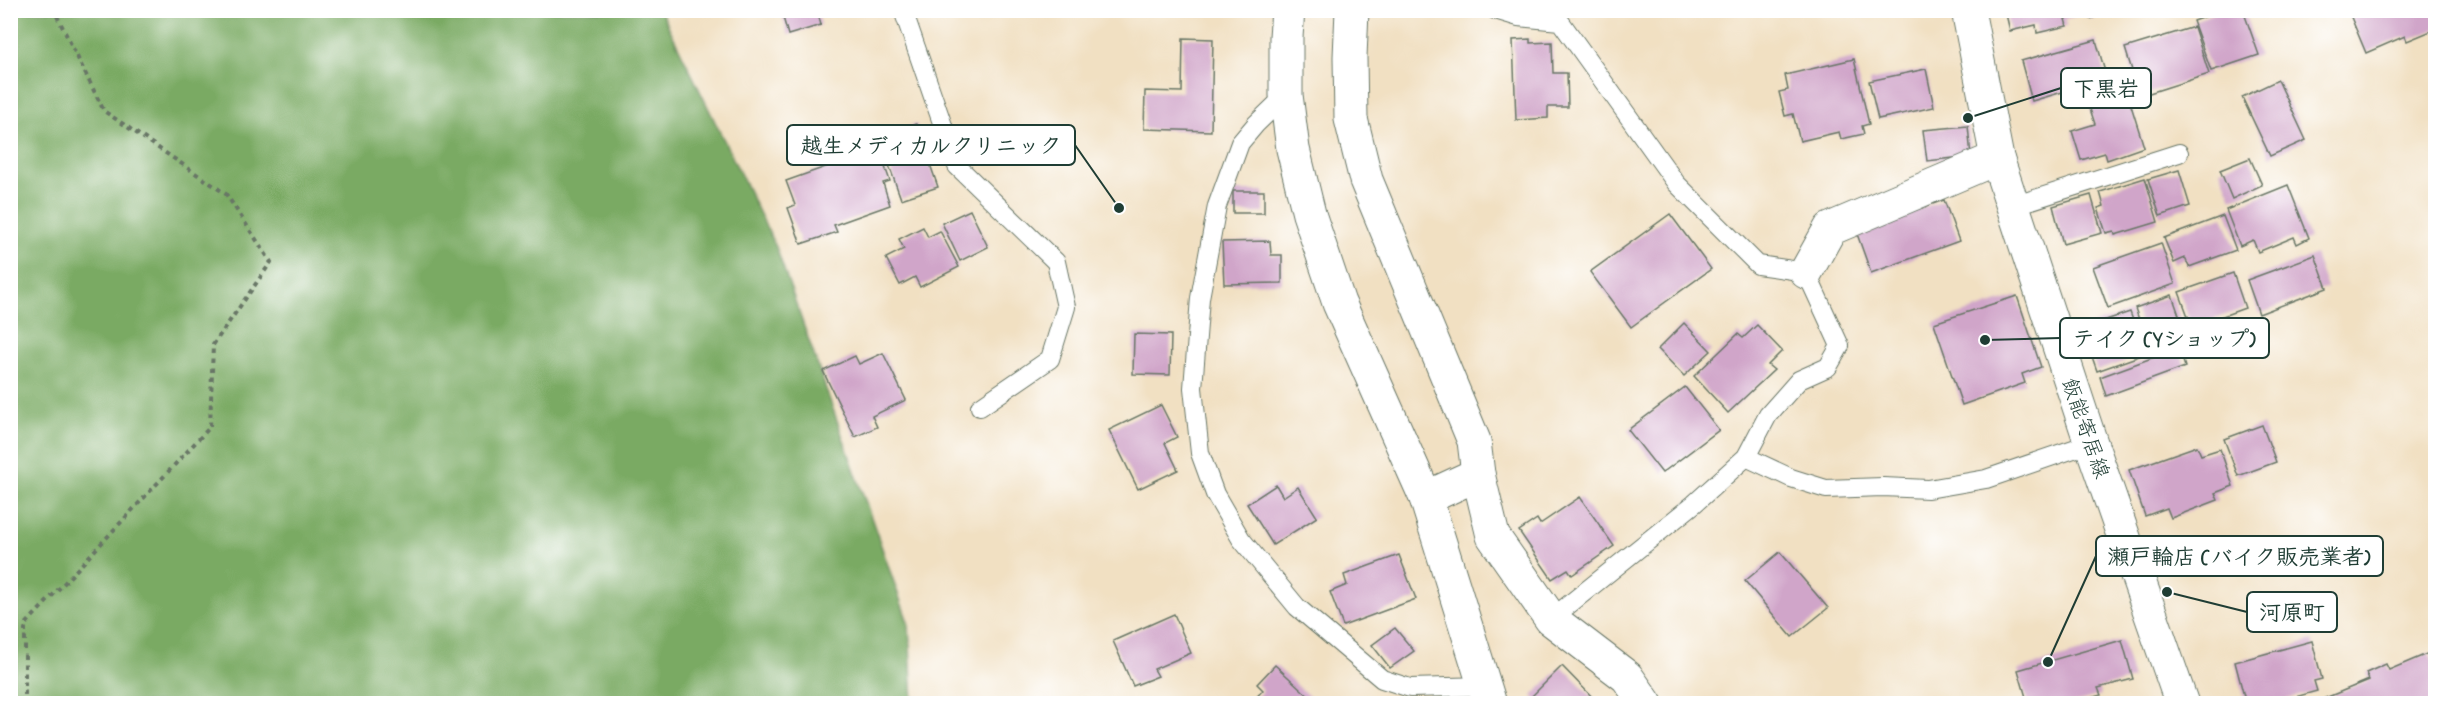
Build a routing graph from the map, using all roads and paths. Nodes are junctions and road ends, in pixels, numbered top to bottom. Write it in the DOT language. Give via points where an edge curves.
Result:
graph roads {
  1 [pos="54,10"];
  2 [pos="903,10"];
  3 [pos="1288,10"];
  4 [pos="1353,10"];
  5 [pos="1495,10"];
  6 [pos="1968,10"];
  7 [pos="1286,94"];
  8 [pos="2179,153"];
  9 [pos="1997,158"];
  10 [pos="2013,206"];
  11 [pos="1806,272"];
  12 [pos="980,407"];
  13 [pos="2091,443"];
  14 [pos="1746,457"];
  15 [pos="1479,474"];
  16 [pos="1426,498"];
  17 [pos="1551,619"];
  18 [pos="1488,695"];
  19 [pos="25,704"];
  20 [pos="1646,704"];
  21 [pos="2182,704"];
  1 -- 19 [label="path" via="104,111 226,194 271,262 213,345 210,427 25,625"];
  2 -- 12 [label="lane" via="957,166 1056,262 1066,306 1050,359"];
  3 -- 7 [label="street"];
  4 -- 15 [label="street" via="1351,119 1366,180 1474,441"];
  5 -- 11 [label="lane" via="1518,17 1560,21 1676,183 1758,265"];
  6 -- 9 [label="street, 飯能寄居線"];
  7 -- 16 [label="street" via="1293,149 1309,214 1339,303"];
  7 -- 18 [label="lane" via="1240,143 1217,206 1200,298 1193,388 1200,453 1215,494 1241,540 1297,607 1382,679 1410,688"];
  8 -- 10 [label="lane"];
  9 -- 10 [label="street, 飯能寄居線"];
  9 -- 11 [label="street" via="1830,229"];
  10 -- 13 [label="street, 飯能寄居線"];
  11 -- 14 [label="lane" via="1840,346 1828,367 1799,380 1768,415"];
  13 -- 14 [label="lane" via="1986,478 1928,489 1826,489"];
  13 -- 21 [label="street, 飯能寄居線"];
  14 -- 17 [label="lane"];
  15 -- 16 [label="street"];
  15 -- 17 [label="street" via="1493,536"];
  16 -- 18 [label="street"];
  17 -- 20 [label="street" via="1627,677"];
}
